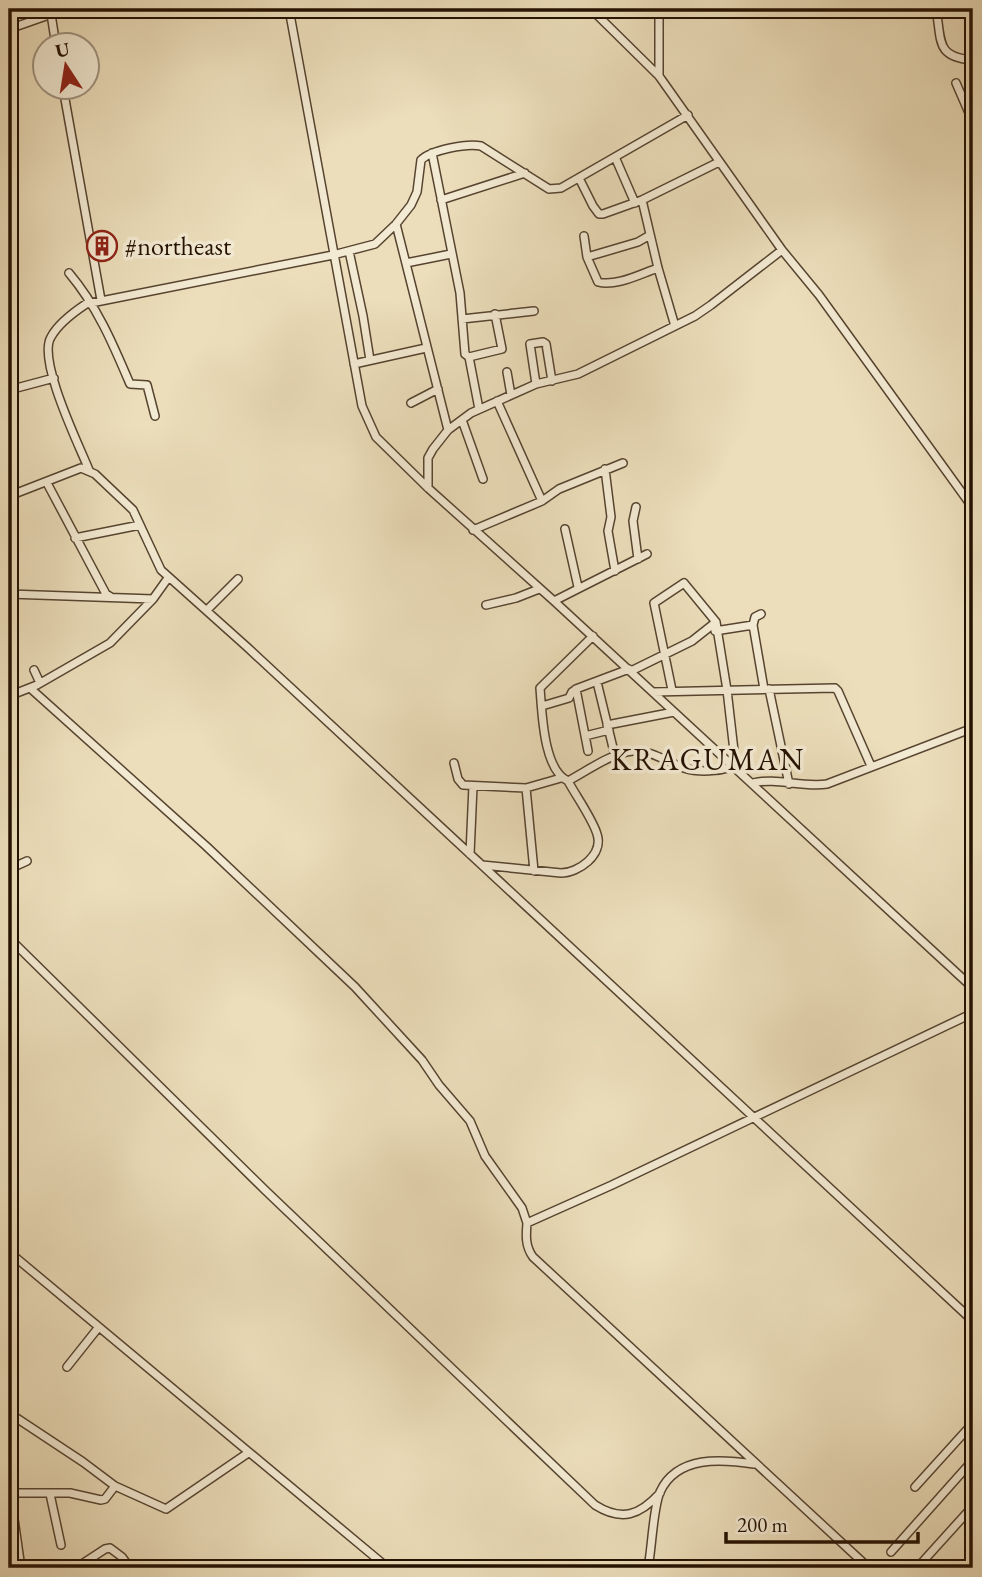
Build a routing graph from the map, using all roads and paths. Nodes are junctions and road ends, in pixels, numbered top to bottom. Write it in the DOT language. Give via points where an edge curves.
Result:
graph roads {
  1 [pos="66,9"];
  2 [pos="289,9"];
  3 [pos="591,9"];
  4 [pos="659,9"];
  5 [pos="936,9"];
  6 [pos="51,14"];
  7 [pos="9,29"];
  8 [pos="54,32"];
  9 [pos="973,60"];
  10 [pos="659,76"];
  11 [pos="956,83"];
  12 [pos="66,102"];
  13 [pos="688,115"];
  14 [pos="973,122"];
  15 [pos="432,153"];
  16 [pos="615,157"];
  17 [pos="719,162"];
  18 [pos="525,173"];
  19 [pos="579,178"];
  20 [pos="441,200"];
  21 [pos="638,202"];
  22 [pos="396,225"];
  23 [pos="650,235"];
  24 [pos="584,236"];
  25 [pos="782,250"];
  26 [pos="349,251"];
  27 [pos="451,254"];
  28 [pos="333,255"];
  29 [pos="587,257"];
  30 [pos="406,262"];
  31 [pos="658,268"];
  32 [pos="69,272"];
  33 [pos="101,300"];
  34 [pos="92,302"];
  35 [pos="534,311"];
  36 [pos="495,314"];
  37 [pos="462,318"];
  38 [pos="675,326"];
  39 [pos="426,348"];
  40 [pos="469,357"];
  41 [pos="370,360"];
  42 [pos="354,365"];
  43 [pos="507,372"];
  44 [pos="54,378"];
  45 [pos="552,381"];
  46 [pos="536,384"];
  47 [pos="438,389"];
  48 [pos="9,390"];
  49 [pos="511,395"];
  50 [pos="497,401"];
  51 [pos="411,403"];
  52 [pos="479,409"];
  53 [pos="155,416"];
  54 [pos="462,420"];
  55 [pos="448,430"];
  56 [pos="623,463"];
  57 [pos="605,469"];
  58 [pos="89,470"];
  59 [pos="483,479"];
  60 [pos="47,483"];
  61 [pos="428,488"];
  62 [pos="9,496"];
  63 [pos="542,501"];
  64 [pos="636,507"];
  65 [pos="973,508"];
  66 [pos="140,525"];
  67 [pos="565,529"];
  68 [pos="473,530"];
  69 [pos="75,538"];
  70 [pos="648,554"];
  71 [pos="638,559"];
  72 [pos="615,571"];
  73 [pos="168,578"];
  74 [pos="238,579"];
  75 [pos="578,587"];
  76 [pos="539,589"];
  77 [pos="9,594"];
  78 [pos="112,598"];
  79 [pos="153,599"];
  80 [pos="554,601"];
  81 [pos="486,605"];
  82 [pos="207,610"];
  83 [pos="761,614"];
  84 [pos="753,625"];
  85 [pos="716,627"];
  86 [pos="593,636"];
  87 [pos="663,655"];
  88 [pos="34,670"];
  89 [pos="630,670"];
  90 [pos="597,682"];
  91 [pos="40,683"];
  92 [pos="30,688"];
  93 [pos="766,689"];
  94 [pos="576,690"];
  95 [pos="672,690"];
  96 [pos="727,690"];
  97 [pos="653,692"];
  98 [pos="9,696"];
  99 [pos="542,706"];
  100 [pos="674,712"];
  101 [pos="608,728"];
  102 [pos="973,728"];
  103 [pos="585,736"];
  104 [pos="588,751"];
  105 [pos="615,756"];
  106 [pos="454,763"];
  107 [pos="871,766"];
  108 [pos="734,768"];
  109 [pos="565,780"];
  110 [pos="753,783"];
  111 [pos="789,784"];
  112 [pos="473,786"];
  113 [pos="526,788"];
  114 [pos="470,854"];
  115 [pos="27,861"];
  116 [pos="482,865"];
  117 [pos="534,871"];
  118 [pos="9,873"];
  119 [pos="9,938"];
  120 [pos="973,988"];
  121 [pos="973,1013"];
  122 [pos="754,1116"];
  123 [pos="527,1223"];
  124 [pos="9,1252"];
  125 [pos="973,1321"];
  126 [pos="98,1328"];
  127 [pos="67,1367"];
  128 [pos="9,1413"];
  129 [pos="973,1423"];
  130 [pos="248,1453"];
  131 [pos="973,1460"];
  132 [pos="755,1464"];
  133 [pos="9,1484"];
  134 [pos="915,1488"];
  135 [pos="113,1489"];
  136 [pos="9,1493"];
  137 [pos="660,1493"];
  138 [pos="50,1494"];
  139 [pos="973,1506"];
  140 [pos="61,1545"];
  141 [pos="891,1552"];
  142 [pos="20,1568"];
  143 [pos="76,1568"];
  144 [pos="130,1568"];
  145 [pos="387,1568"];
  146 [pos="648,1568"];
  147 [pos="869,1568"];
  148 [pos="917,1568"];
  1 -- 6 [label="street"];
  2 -- 28 [label="street"];
  3 -- 10 [label="street"];
  4 -- 10 [label="street"];
  5 -- 9 [label="street" via="944,50 953,58"];
  6 -- 7 [label="street"];
  6 -- 8 [label="street"];
  10 -- 13 [label="street"];
  11 -- 14 [label="street"];
  12 -- 33 [label="street"];
  13 -- 16 [label="street"];
  13 -- 17 [label="street"];
  15 -- 18 [label="street" via="481,146"];
  15 -- 20 [label="street"];
  15 -- 22 [label="street" via="421,160 417,192"];
  16 -- 19 [label="street"];
  16 -- 21 [label="street"];
  17 -- 21 [label="street"];
  17 -- 25 [label="street"];
  18 -- 19 [label="street" via="555,190"];
  18 -- 20 [label="street"];
  19 -- 21 [label="street" via="599,214"];
  20 -- 27 [label="street"];
  21 -- 23 [label="street"];
  22 -- 26 [label="street" via="375,244"];
  22 -- 30 [label="street"];
  23 -- 29 [label="street"];
  23 -- 31 [label="street"];
  24 -- 29 [label="street"];
  25 -- 38 [label="street" via="711,305"];
  25 -- 65 [label="street"];
  26 -- 28 [label="street"];
  26 -- 41 [label="street"];
  27 -- 30 [label="street"];
  27 -- 37 [label="street"];
  28 -- 33 [label="street"];
  28 -- 42 [label="street"];
  29 -- 31 [label="street" via="602,284"];
  30 -- 39 [label="street"];
  31 -- 38 [label="street"];
  32 -- 34 [label="street"];
  33 -- 34 [label="street"];
  34 -- 44 [label="street" via="50,337 47,349"];
  34 -- 53 [label="street" via="130,384 147,385"];
  35 -- 36 [label="street"];
  36 -- 37 [label="street"];
  36 -- 40 [label="street" via="502,349"];
  37 -- 40 [label="street"];
  38 -- 45 [label="street" via="578,374"];
  39 -- 41 [label="street"];
  39 -- 47 [label="street"];
  40 -- 52 [label="street"];
  41 -- 42 [label="street"];
  42 -- 61 [label="street" via="365,416 376,438"];
  43 -- 49 [label="street"];
  44 -- 48 [label="street"];
  44 -- 58 [label="street"];
  45 -- 46 [label="street"];
  45 -- 46 [label="street" via="546,344 530,344"];
  46 -- 49 [label="street"];
  47 -- 51 [label="street"];
  47 -- 55 [label="street"];
  49 -- 50 [label="street"];
  50 -- 52 [label="street"];
  50 -- 63 [label="street"];
  52 -- 54 [label="street"];
  54 -- 55 [label="street"];
  54 -- 59 [label="street"];
  55 -- 61 [label="street" via="428,458"];
  56 -- 57 [label="street"];
  57 -- 63 [label="street"];
  57 -- 72 [label="street"];
  58 -- 60 [label="street" via="81,468"];
  58 -- 66 [label="street" via="133,510"];
  60 -- 62 [label="street"];
  60 -- 69 [label="street"];
  61 -- 68 [label="street"];
  63 -- 68 [label="street"];
  64 -- 71 [label="street" via="633,521"];
  66 -- 69 [label="street"];
  66 -- 73 [label="street"];
  67 -- 75 [label="street"];
  68 -- 76 [label="street"];
  69 -- 78 [label="street"];
  70 -- 71 [label="street"];
  71 -- 72 [label="street"];
  72 -- 75 [label="street"];
  73 -- 79 [label="street"];
  73 -- 82 [label="street"];
  74 -- 82 [label="street"];
  75 -- 80 [label="street"];
  76 -- 80 [label="street"];
  76 -- 81 [label="street"];
  77 -- 78 [label="street"];
  78 -- 79 [label="street"];
  79 -- 91 [label="street" via="110,643"];
  80 -- 86 [label="street"];
  82 -- 114 [label="street"];
  83 -- 84 [label="street"];
  84 -- 85 [label="street"];
  84 -- 93 [label="street"];
  85 -- 87 [label="street"];
  85 -- 87 [label="street" via="688,585 681,584 654,603"];
  85 -- 96 [label="street"];
  86 -- 89 [label="street"];
  86 -- 99 [label="street" via="543,683"];
  87 -- 89 [label="street"];
  87 -- 95 [label="street"];
  88 -- 91 [label="street"];
  89 -- 90 [label="street"];
  89 -- 97 [label="street"];
  90 -- 94 [label="street"];
  90 -- 101 [label="street"];
  91 -- 92 [label="street"];
  92 -- 98 [label="street"];
  92 -- 123 [label="street" via="355,987 470,1121 485,1156 522,1208"];
  93 -- 96 [label="street"];
  93 -- 107 [label="street" via="835,688"];
  93 -- 111 [label="street"];
  94 -- 99 [label="street" via="569,698"];
  94 -- 103 [label="street"];
  95 -- 96 [label="street"];
  95 -- 97 [label="street"];
  96 -- 108 [label="street"];
  97 -- 100 [label="street"];
  99 -- 109 [label="street" via="548,749"];
  100 -- 101 [label="street"];
  100 -- 108 [label="street"];
  101 -- 103 [label="street"];
  101 -- 105 [label="street"];
  102 -- 107 [label="street"];
  103 -- 104 [label="street"];
  105 -- 108 [label="street" via="640,751 688,770"];
  105 -- 109 [label="street"];
  106 -- 112 [label="street" via="461,783"];
  107 -- 111 [label="street" via="827,784"];
  108 -- 110 [label="street"];
  109 -- 113 [label="street"];
  109 -- 117 [label="street" via="597,834 595,849 589,861 571,873"];
  110 -- 111 [label="street"];
  110 -- 120 [label="street"];
  112 -- 113 [label="street"];
  112 -- 114 [label="street"];
  113 -- 117 [label="street"];
  114 -- 116 [label="street"];
  115 -- 118 [label="street"];
  116 -- 117 [label="street"];
  116 -- 122 [label="street"];
  119 -- 137 [label="street" via="595,1505 607,1512 636,1513"];
  121 -- 122 [label="street"];
  122 -- 123 [label="street"];
  122 -- 125 [label="street"];
  123 -- 132 [label="street" via="526,1242 533,1256"];
  124 -- 126 [label="street"];
  126 -- 127 [label="street"];
  126 -- 130 [label="street"];
  128 -- 135 [label="street" via="83,1462"];
  129 -- 134 [label="street"];
  130 -- 135 [label="street" via="166,1509"];
  130 -- 145 [label="street"];
  131 -- 141 [label="street"];
  132 -- 137 [label="street" via="723,1459 690,1465 674,1473"];
  132 -- 147 [label="street"];
  133 -- 136 [label="street"];
  135 -- 138 [label="street" via="105,1499"];
  136 -- 138 [label="street"];
  136 -- 142 [label="street"];
  137 -- 146 [label="street"];
  138 -- 140 [label="street"];
  139 -- 148 [label="street"];
  143 -- 144 [label="street" via="110,1548"];
}
